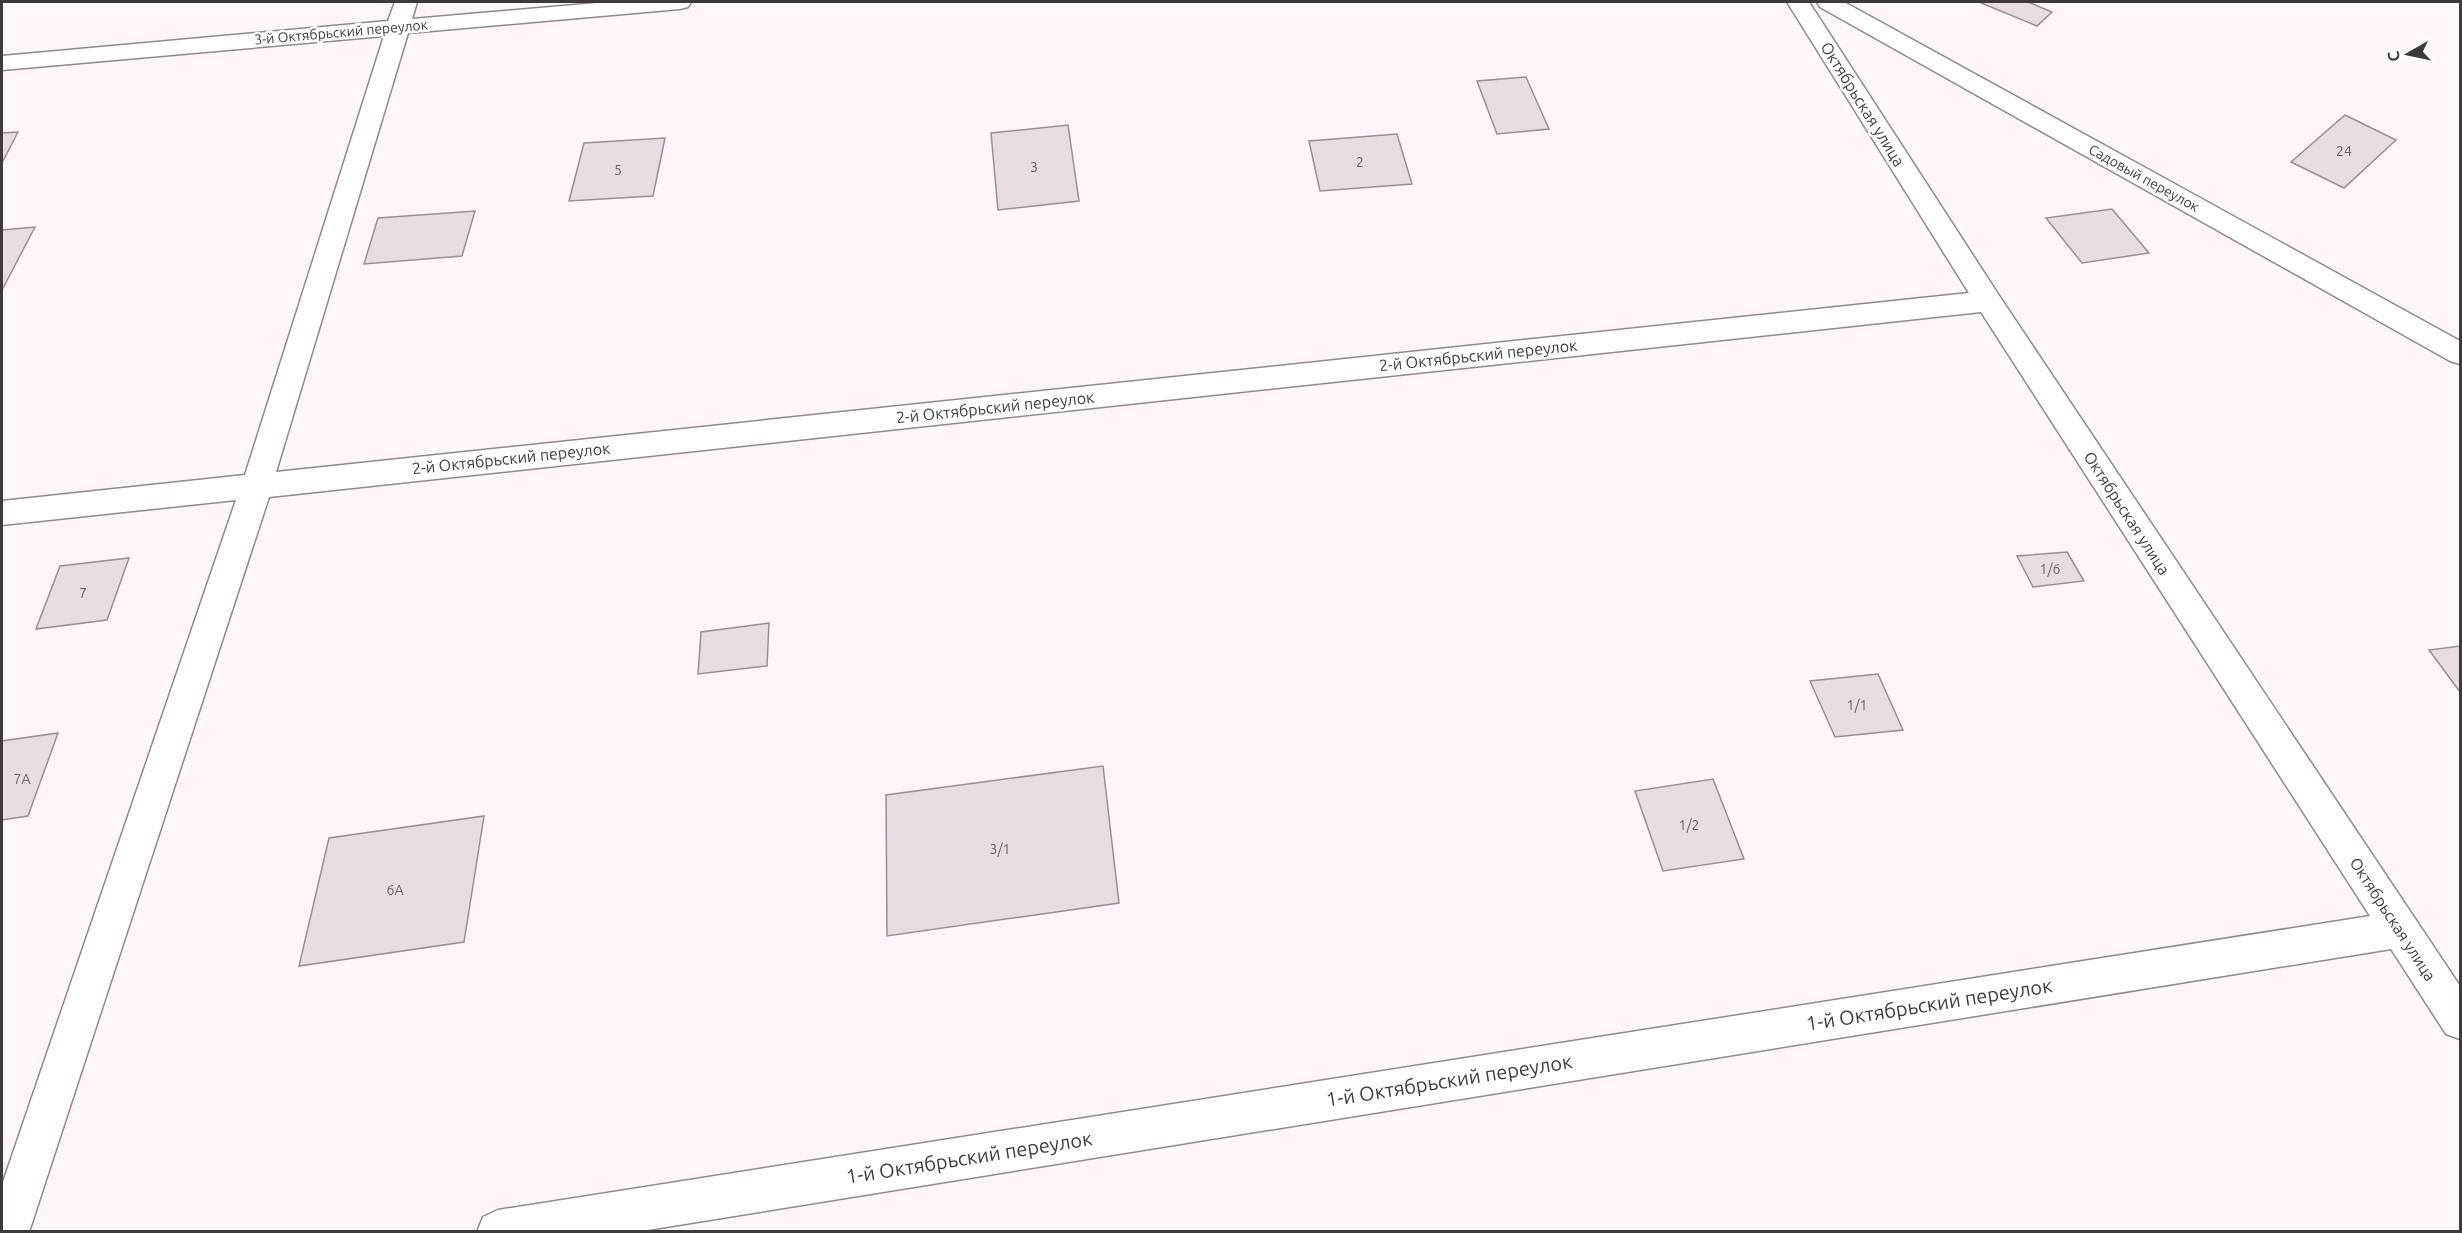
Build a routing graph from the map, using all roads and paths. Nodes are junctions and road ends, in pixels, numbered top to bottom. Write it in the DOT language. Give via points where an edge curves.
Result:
graph roads {
  1 [pos="680,2"];
  2 [pos="1798,2"];
  3 [pos="1828,2"];
  4 [pos="402,14"];
  5 [pos="2,63"];
  6 [pos="1988,301"];
  7 [pos="2460,354"];
  8 [pos="257,485"];
  9 [pos="2,513"];
  10 [pos="2400,929"];
  11 [pos="2460,1020"];
  12 [pos="7,1232"];
  13 [pos="498,1232"];
  1 -- 4 [label="street, 3-й Октябрьский переулок"];
  2 -- 6 [label="street, Октябрьская улица"];
  3 -- 7 [label="street, Садовый переулок"];
  4 -- 5 [label="street, 3-й Октябрьский переулок"];
  4 -- 8 [label="street"];
  6 -- 8 [label="street, 2-й Октябрьский переулок"];
  6 -- 10 [label="street, Октябрьская улица"];
  8 -- 9 [label="street, 2-й Октябрьский переулок"];
  8 -- 12 [label="street"];
  10 -- 11 [label="street, Октябрьская улица"];
  10 -- 13 [label="street, 1-й Октябрьский переулок"];
}
